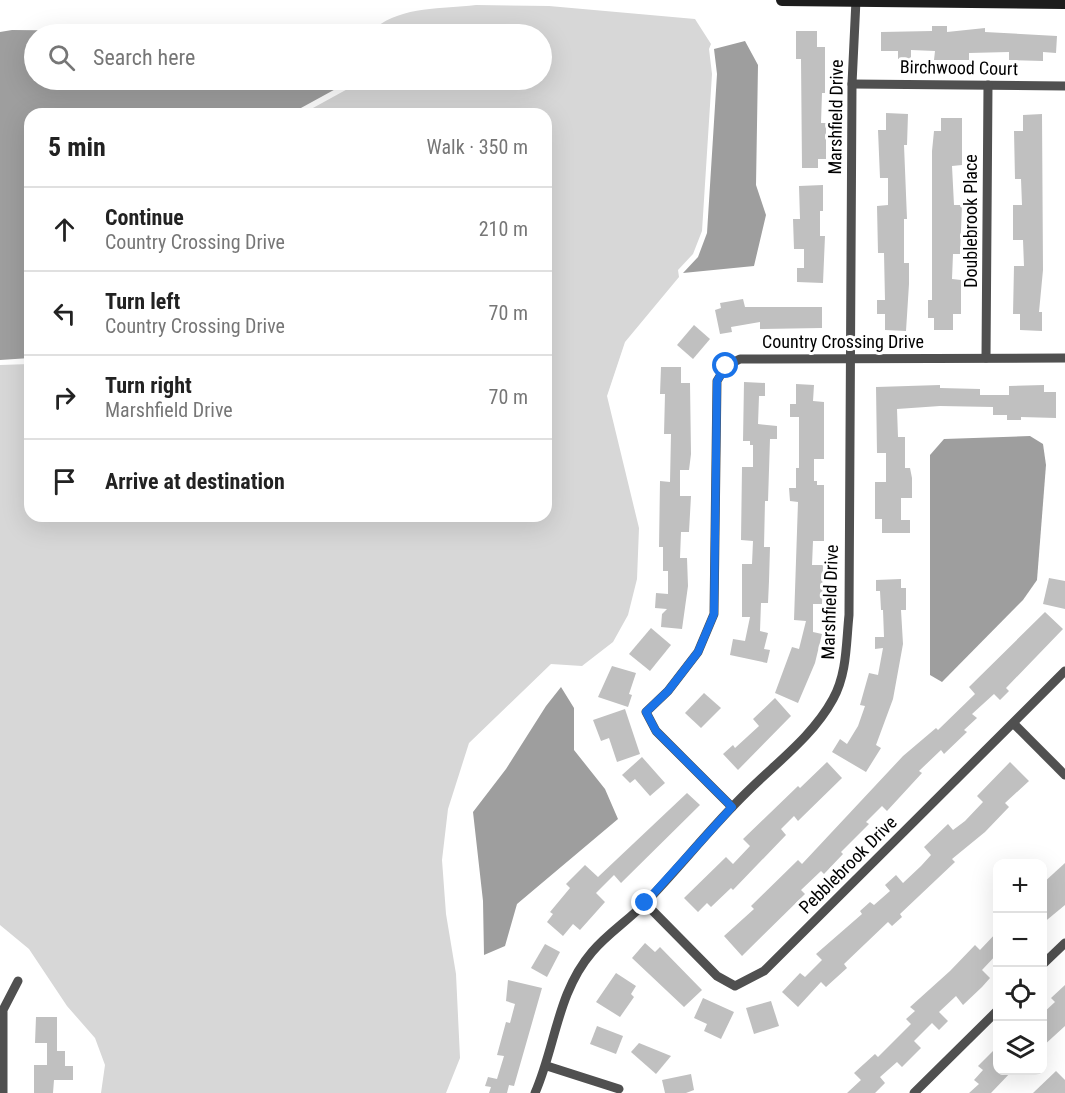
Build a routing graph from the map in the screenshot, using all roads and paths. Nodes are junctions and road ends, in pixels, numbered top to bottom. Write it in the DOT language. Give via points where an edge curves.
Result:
graph roads {
  1 [pos="782,0"];
  2 [pos="856,0"];
  3 [pos="1065,3"];
  4 [pos="852,84"];
  5 [pos="988,85"];
  6 [pos="1065,86"];
  7 [pos="849,358"];
  8 [pos="986,358"];
  9 [pos="1065,358"];
  10 [pos="1065,671"];
  11 [pos="1014,724"];
  12 [pos="1065,775"];
  13 [pos="732,807"];
  14 [pos="645,903"];
  15 [pos="1065,943"];
  16 [pos="1047,960"];
  17 [pos="18,981"];
  18 [pos="993,1015"];
  19 [pos="547,1066"];
  20 [pos="619,1089"];
  21 [pos="3,1093"];
  22 [pos="535,1093"];
  23 [pos="914,1093"];
  1 -- 2 [label="street"];
  2 -- 3 [label="street"];
  2 -- 4 [label="street, Marshfield Drive"];
  4 -- 5 [label="street, Birchwood Court"];
  4 -- 7 [label="street, Marshfield Drive"];
  5 -- 6 [label="street, Birchwood Court"];
  5 -- 8 [label="street, Doublebrook Place"];
  7 -- 8 [label="street, Country Crossing Drive"];
  7 -- 13 [label="street, Marshfield Drive" via="849,615 844,670 834,698 818,723"];
  7 -- 13 [label="street, Country Crossing Drive" via="740,359 726,366 717,381 714,614 698,652 646,712 656,731"];
  8 -- 9 [label="street, Country Crossing Drive"];
  10 -- 11 [label="street, Pebblebrook Drive"];
  11 -- 12 [label="street"];
  11 -- 14 [label="street, Pebblebrook Drive" via="764,971 735,986 717,976"];
  13 -- 14 [label="street, Marshfield Drive"];
  14 -- 19 [label="street, Marshfield Drive" via="593,951 573,979 558,1013"];
  15 -- 16 [label="street"];
  17 -- 21 [label="street" via="3,1010"];
  18 -- 23 [label="street"];
  19 -- 20 [label="street"];
  19 -- 22 [label="street, Marshfield Drive"];
}
